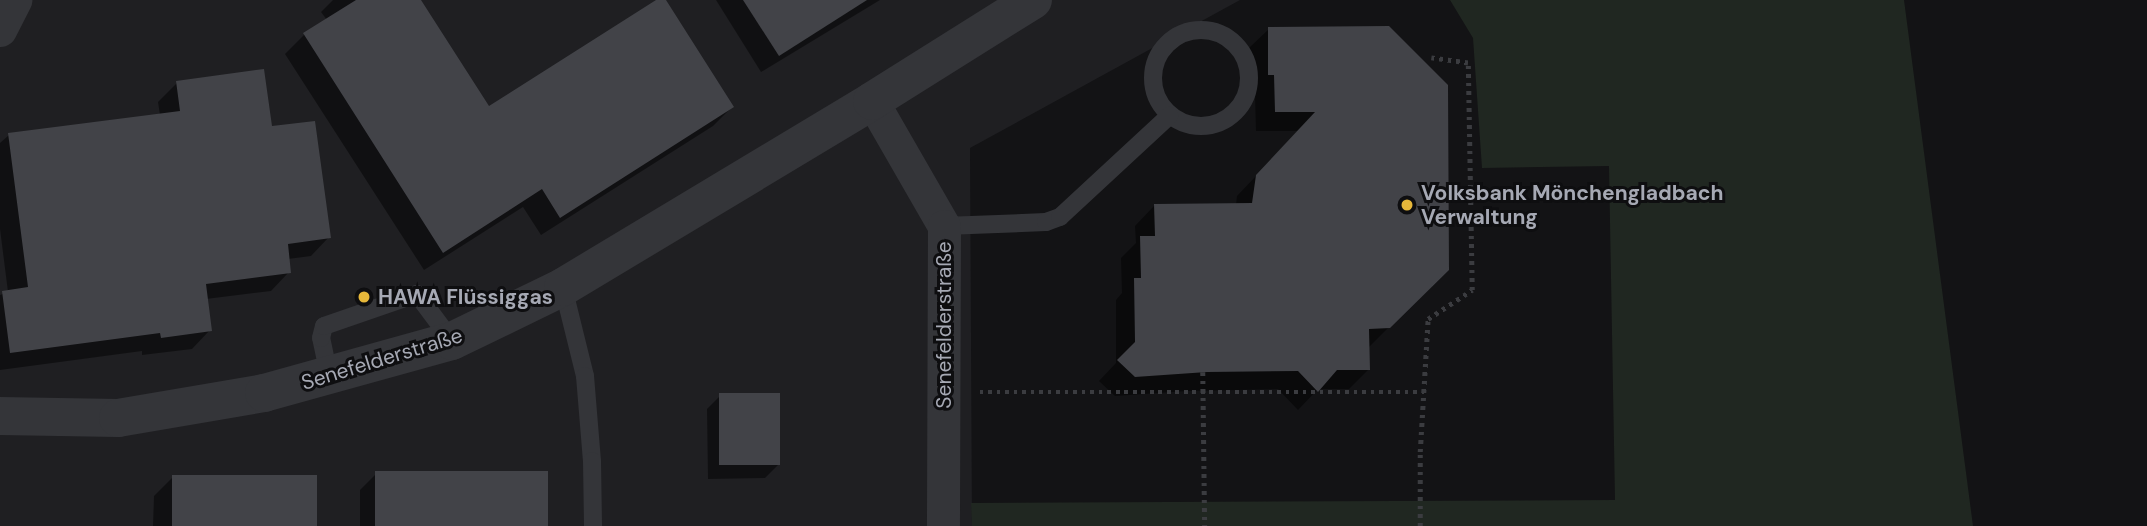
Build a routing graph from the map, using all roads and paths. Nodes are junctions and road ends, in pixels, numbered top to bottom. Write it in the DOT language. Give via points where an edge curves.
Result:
graph roads {
  1 [pos="15,0"];
  2 [pos="1033,0"];
  3 [pos="0,30"];
  4 [pos="1431,58"];
  5 [pos="873,101"];
  6 [pos="1169,116"];
  7 [pos="944,226"];
  8 [pos="563,287"];
  9 [pos="452,341"];
  10 [pos="1203,372"];
  11 [pos="329,375"];
  12 [pos="1424,391"];
  13 [pos="944,392"];
  14 [pos="1203,392"];
  15 [pos="0,416"];
  16 [pos="593,526"];
  17 [pos="943,526"];
  18 [pos="1205,526"];
  19 [pos="1420,526"];
  1 -- 3 [label="street"];
  2 -- 5 [label="street, Senefelderstraße"];
  4 -- 12 [label="path" via="1468,63 1472,290 1427,319"];
  5 -- 7 [label="street, Senefelderstraße"];
  5 -- 8 [label="street, Senefelderstraße"];
  6 -- 6 [label="lane" via="1197,127 1213,125 1238,110 1249,81 1242,52 1230,40 1199,30 1168,42 1158,55 1153,87"];
  6 -- 7 [label="lane" via="1060,217 1046,222"];
  7 -- 13 [label="street, Senefelderstraße"];
  8 -- 9 [label="street, Senefelderstraße"];
  8 -- 16 [label="lane" via="585,376"];
  9 -- 11 [label="street, Senefelderstraße"];
  9 -- 11 [label="lane" via="417,294 324,326 321,338"];
  10 -- 14 [label="path"];
  11 -- 15 [label="street, Senefelderstraße" via="264,393 118,418"];
  12 -- 14 [label="path"];
  12 -- 19 [label="path"];
  13 -- 14 [label="path"];
  13 -- 17 [label="street, Senefelderstraße"];
  14 -- 18 [label="path"];
}
